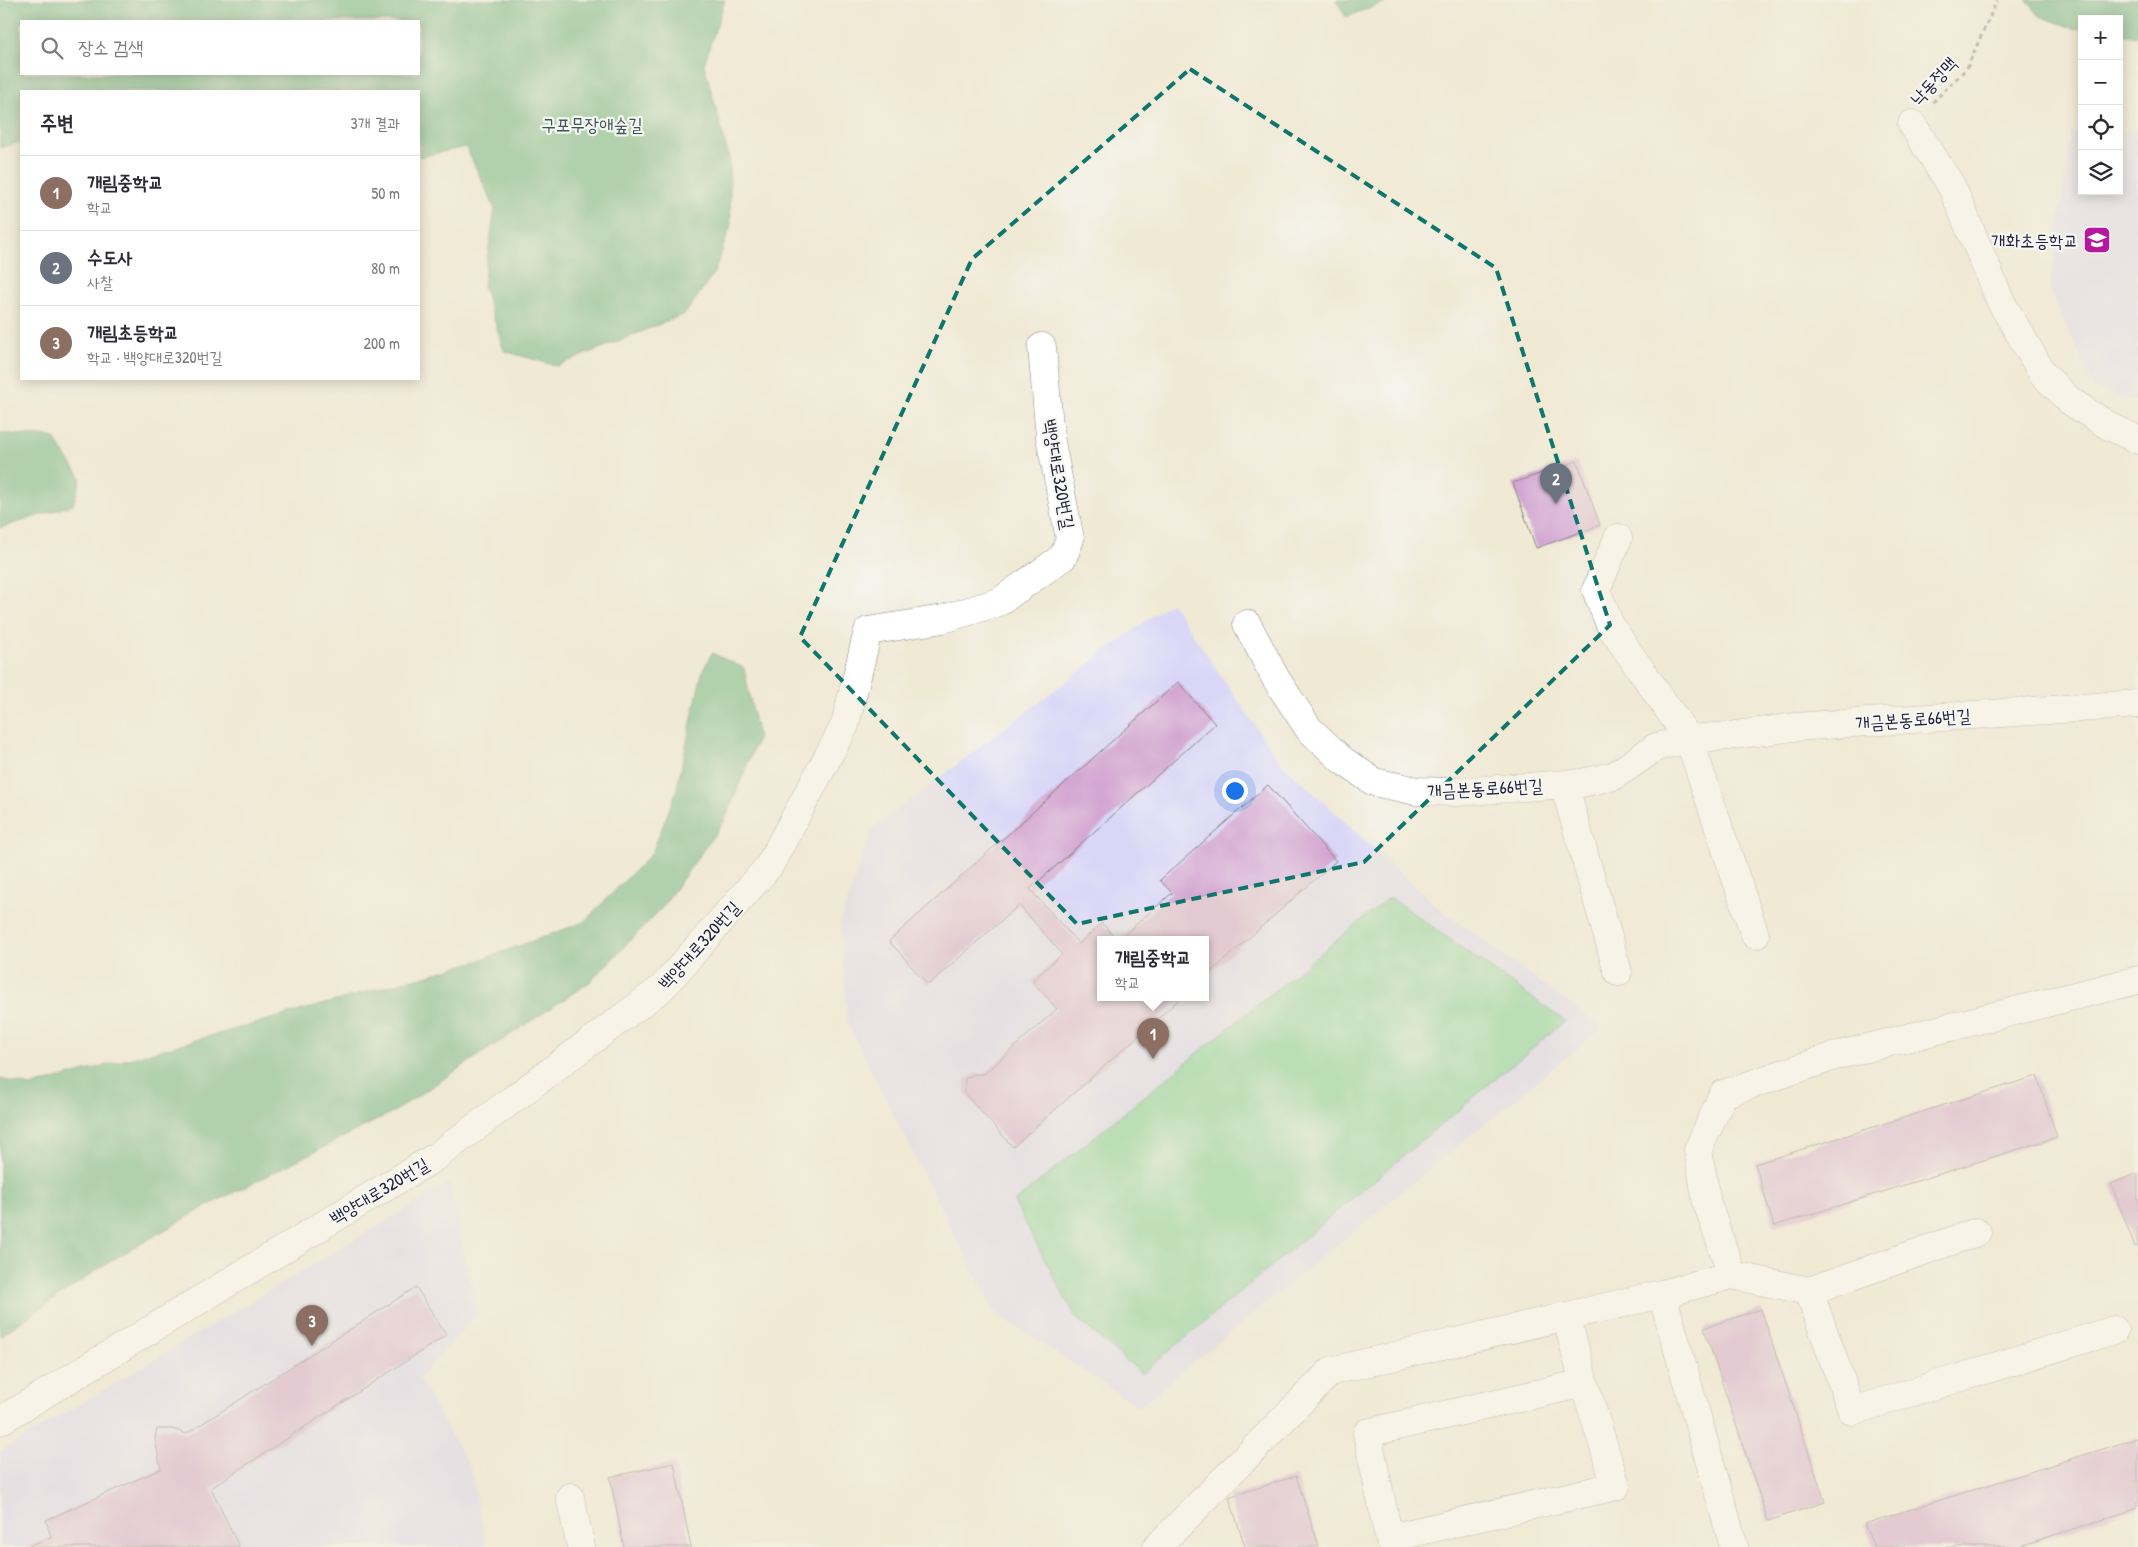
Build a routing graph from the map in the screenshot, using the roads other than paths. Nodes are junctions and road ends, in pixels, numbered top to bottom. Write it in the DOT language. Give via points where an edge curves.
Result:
graph roads {
  1 [pos="1912,124"];
  2 [pos="1042,347"];
  3 [pos="2138,440"];
  4 [pos="1618,538"];
  5 [pos="1247,624"];
  6 [pos="2138,704"];
  7 [pos="1689,739"];
  8 [pos="1564,784"];
  9 [pos="1755,935"];
  10 [pos="1618,972"];
  11 [pos="2138,980"];
  12 [pos="1977,1232"];
  13 [pos="1732,1275"];
  14 [pos="1809,1291"];
  15 [pos="1662,1294"];
  16 [pos="1566,1316"];
  17 [pos="2114,1330"];
  18 [pos="1584,1383"];
  19 [pos="0,1420"];
  20 [pos="570,1498"];
  21 [pos="581,1547"];
  22 [pos="1157,1547"];
  23 [pos="1734,1547"];
  1 -- 3 [label="street" via="1952,187 2001,302 2043,374 2070,401"];
  2 -- 19 [label="street, 백양대로320번길" via="1050,438 1070,539 1063,557 1000,602 942,618 868,631 845,726 769,866 662,988 437,1156"];
  4 -- 7 [label="street" via="1596,590 1611,628"];
  5 -- 8 [label="street, 개금본동로66번길" via="1276,679 1309,729 1342,760 1374,782 1416,791 1457,792"];
  6 -- 7 [label="street, 개금본동로66번길" via="1794,727"];
  7 -- 8 [label="street, 개금본동로66번길" via="1656,747 1614,776"];
  7 -- 9 [label="street"];
  8 -- 10 [label="street, 개금본동로66번길"];
  11 -- 13 [label="street" via="1835,1056 1723,1094 1698,1150 1707,1204"];
  12 -- 14 [label="street"];
  13 -- 14 [label="street"];
  13 -- 15 [label="street"];
  14 -- 17 [label="street" via="1852,1411"];
  15 -- 16 [label="street"];
  15 -- 23 [label="street"];
  16 -- 18 [label="street"];
  16 -- 22 [label="street" via="1331,1371"];
  18 -- 18 [label="street" via="1616,1486 1389,1538 1368,1433"];
  20 -- 21 [label="street"];
}
